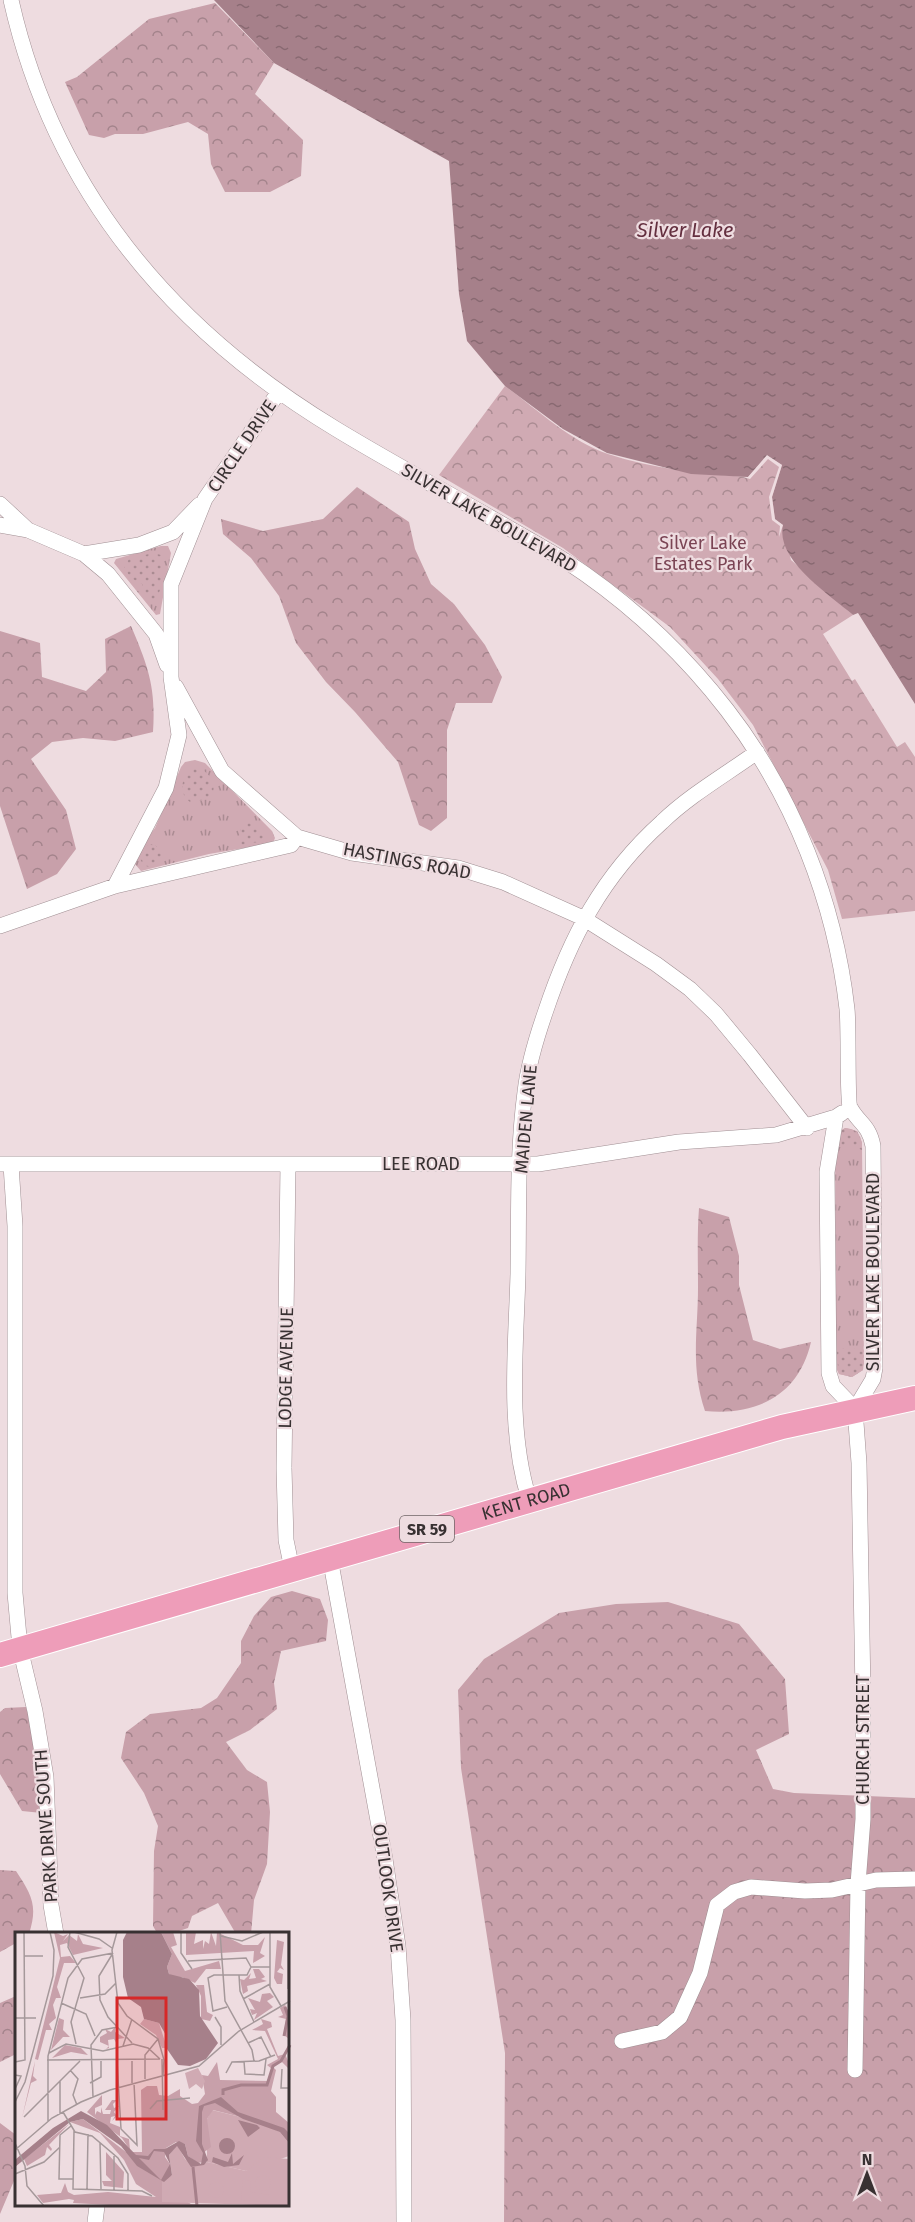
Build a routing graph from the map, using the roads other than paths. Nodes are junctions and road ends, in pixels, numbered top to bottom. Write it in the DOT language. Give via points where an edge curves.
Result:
graph roads {
  1 [pos="11,0"];
  2 [pos="278,393"];
  3 [pos="205,499"];
  4 [pos="0,504"];
  5 [pos="0,525"];
  6 [pos="28,530"];
  7 [pos="84,554"];
  8 [pos="171,677"];
  9 [pos="757,752"];
  10 [pos="297,837"];
  11 [pos="115,886"];
  12 [pos="583,918"];
  13 [pos="0,926"];
  14 [pos="849,1106"];
  15 [pos="836,1118"];
  16 [pos="807,1128"];
  17 [pos="6,1164"];
  18 [pos="519,1164"];
  19 [pos="288,1165"];
  20 [pos="915,1398"];
  21 [pos="855,1409"];
  22 [pos="529,1499"];
  23 [pos="330,1557"];
  24 [pos="292,1569"];
  25 [pos="10,1652"];
  26 [pos="915,1879"];
  27 [pos="858,1884"];
  28 [pos="56,1932"];
  29 [pos="622,2041"];
  30 [pos="855,2070"];
  31 [pos="97,2207"];
  32 [pos="95,2222"];
  33 [pos="404,2222"];
  1 -- 2 [label="street, SILVER LAKE BOULEVARD" via="35,81 53,124 86,189 108,222 141,266 198,328"];
  2 -- 3 [label="street, CIRCLE DRIVE"];
  2 -- 9 [label="street, SILVER LAKE BOULEVARD" via="591,578 676,649"];
  3 -- 7 [label="street, CIRCLE DRIVE" via="173,532 139,545"];
  3 -- 8 [label="street, CIRCLE DRIVE" via="171,584"];
  4 -- 6 [label="street"];
  5 -- 6 [label="street"];
  6 -- 7 [label="street"];
  7 -- 8 [label="street, CIRCLE DRIVE" via="124,592 156,634"];
  8 -- 10 [label="street, CIRCLE DRIVE" via="222,771"];
  8 -- 11 [label="street, CIRCLE DRIVE" via="179,735 166,788"];
  9 -- 12 [label="street, MAIDEN LANE" via="662,821 629,855"];
  9 -- 14 [label="street, SILVER LAKE BOULEVARD" via="798,829 835,940 847,1011"];
  10 -- 11 [label="street" via="291,845"];
  10 -- 12 [label="street, HASTINGS ROAD" via="352,853 458,868 503,882"];
  11 -- 13 [label="street"];
  12 -- 16 [label="street, HASTINGS ROAD" via="690,988 750,1054"];
  12 -- 18 [label="street, MAIDEN LANE" via="532,1051"];
  14 -- 15 [label="street"];
  14 -- 21 [label="street, SILVER LAKE BOULEVARD" via="866,1126 873,1146 875,1368 873,1379"];
  15 -- 16 [label="street, LEE ROAD"];
  15 -- 21 [label="street" via="827,1173 829,1373 833,1386"];
  16 -- 18 [label="street, LEE ROAD" via="776,1135 679,1142 564,1161"];
  17 -- 19 [label="street, LEE ROAD"];
  17 -- 25 [label="street, PARK DRIVE SOUTH" via="15,1226 15,1593"];
  18 -- 19 [label="street, LEE ROAD"];
  18 -- 22 [label="street, MAIDEN LANE" via="517,1427 521,1472"];
  19 -- 24 [label="street, LODGE AVENUE" via="284,1468 286,1540"];
  20 -- 21 [label="main road, KENT ROAD / SR 59"];
  21 -- 22 [label="main road, KENT ROAD / SR 59"];
  21 -- 27 [label="street, CHURCH STREET" via="863,1693 863,1819"];
  22 -- 23 [label="main road, KENT ROAD / SR 59"];
  23 -- 24 [label="main road, KENT ROAD / SR 59"];
  23 -- 33 [label="street, OUTLOOK DRIVE" via="398,1946 403,2020"];
  24 -- 25 [label="main road, KENT ROAD / SR 59"];
  25 -- 28 [label="street, PARK DRIVE SOUTH" via="35,1711 46,1777"];
  26 -- 27 [label="street"];
  27 -- 29 [label="street" via="832,1890 751,1887 734,1892 717,1905 700,1973 680,2017 662,2032"];
  27 -- 30 [label="street, CHURCH STREET"];
  31 -- 32 [label="street"];
}
